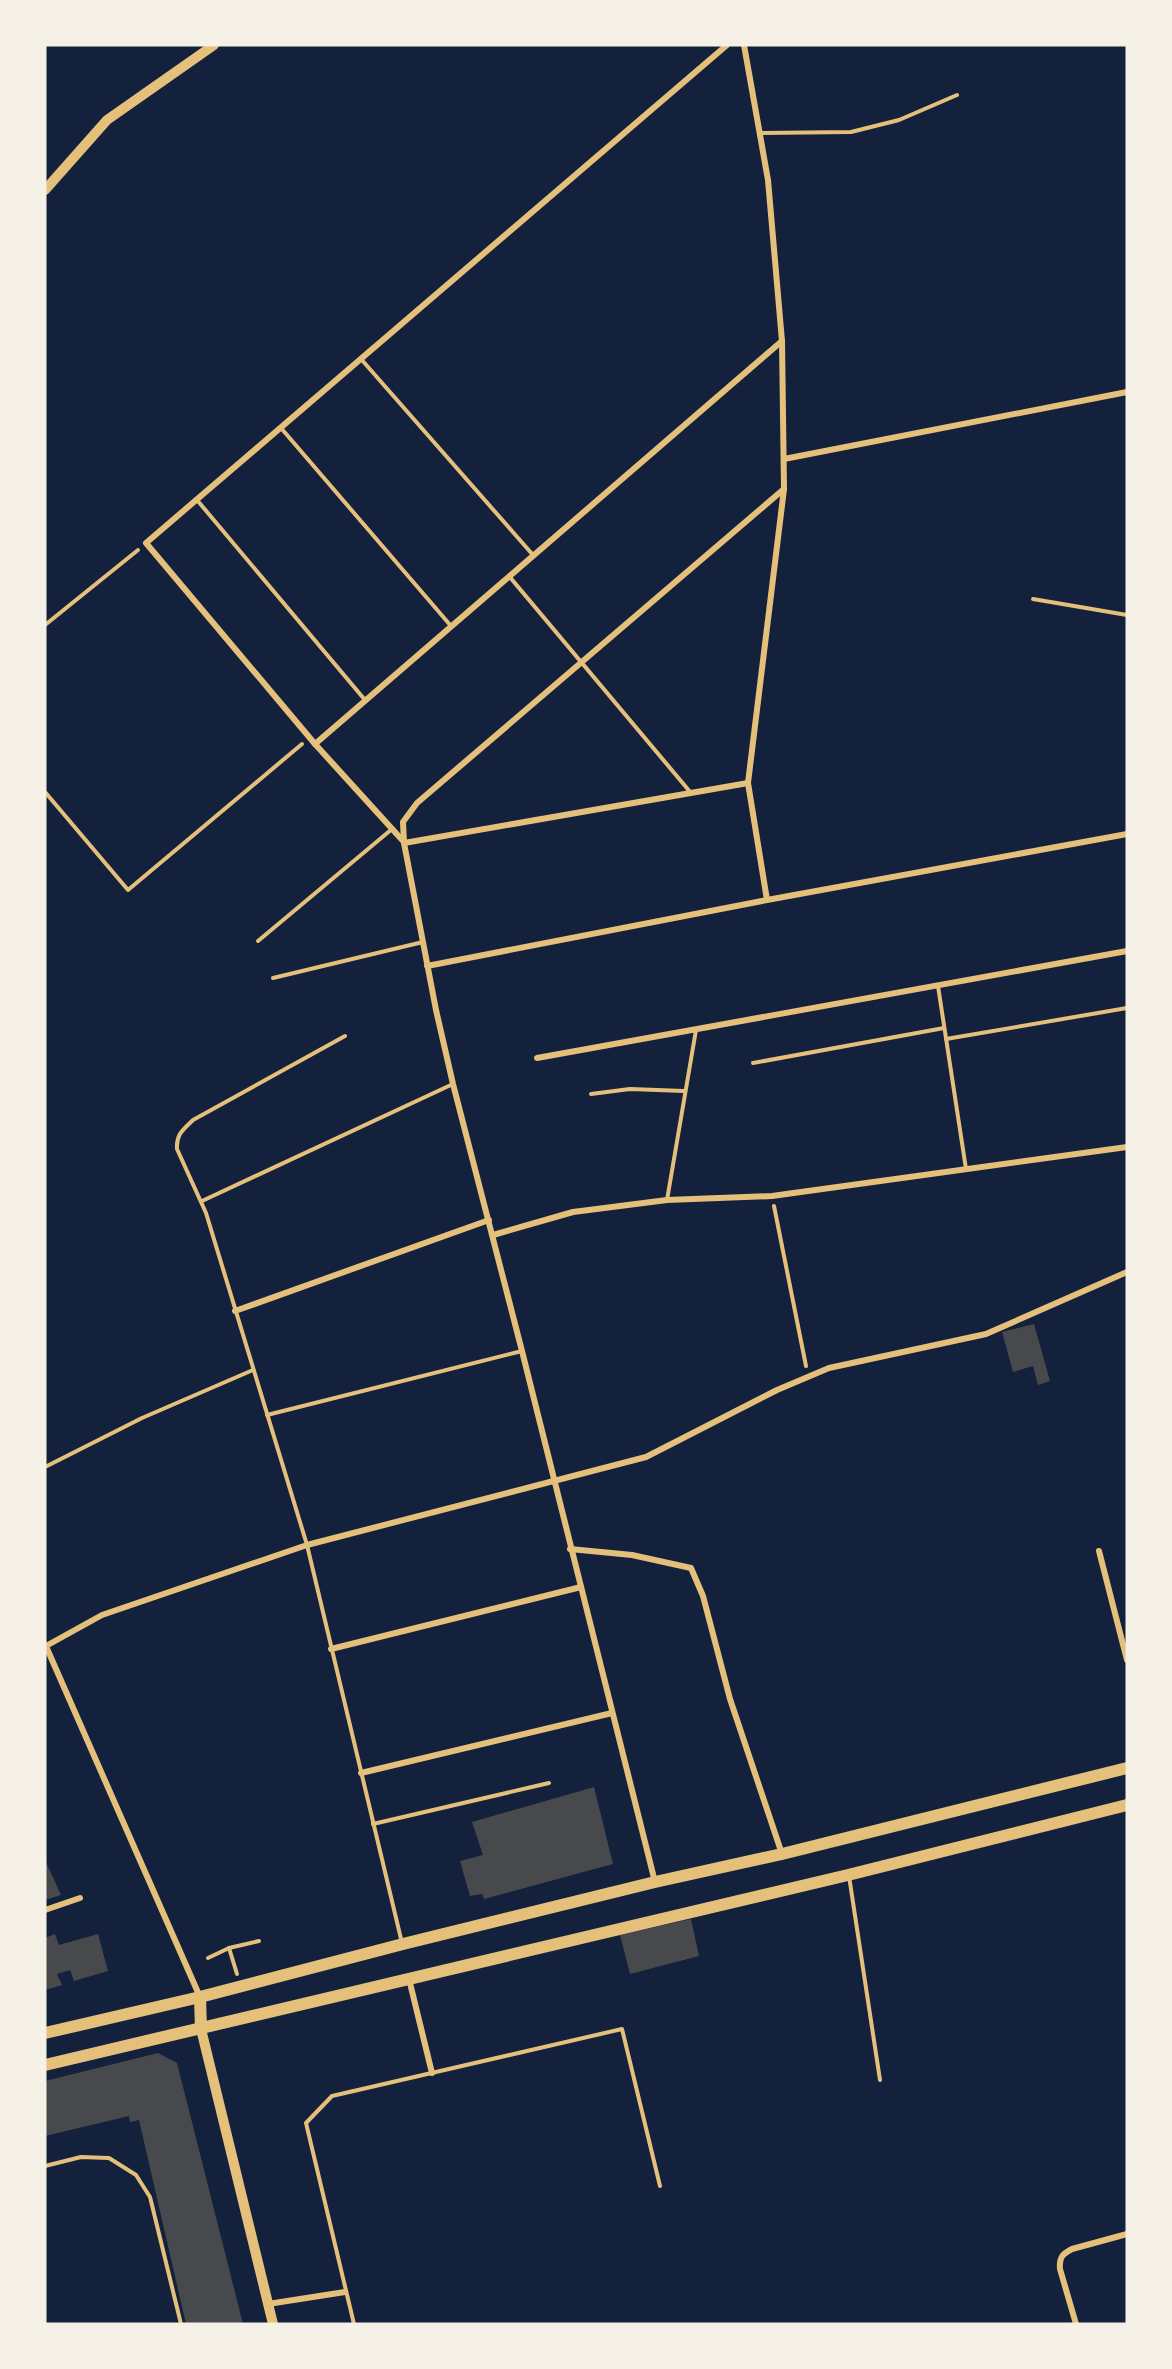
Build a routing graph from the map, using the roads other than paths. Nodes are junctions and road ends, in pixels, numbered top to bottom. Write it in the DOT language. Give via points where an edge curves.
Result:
graph roads {
  1 [pos="214,45"];
  2 [pos="727,45"];
  3 [pos="744,45"];
  4 [pos="957,95"];
  5 [pos="760,133"];
  6 [pos="45,190"];
  7 [pos="782,341"];
  8 [pos="362,359"];
  9 [pos="1127,392"];
  10 [pos="281,428"];
  11 [pos="784,459"];
  12 [pos="784,489"];
  13 [pos="197,500"];
  14 [pos="533,555"];
  15 [pos="509,576"];
  16 [pos="1033,599"];
  17 [pos="1127,615"];
  18 [pos="451,626"];
  19 [pos="582,661"];
  20 [pos="365,700"];
  21 [pos="315,744"];
  22 [pos="748,783"];
  23 [pos="692,793"];
  24 [pos="392,829"];
  25 [pos="1127,834"];
  26 [pos="404,843"];
  27 [pos="767,900"];
  28 [pos="258,941"];
  29 [pos="423,942"];
  30 [pos="1127,951"];
  31 [pos="427,966"];
  32 [pos="273,978"];
  33 [pos="938,986"];
  34 [pos="1127,1008"];
  35 [pos="944,1028"];
  36 [pos="696,1029"];
  37 [pos="345,1036"];
  38 [pos="946,1039"];
  39 [pos="537,1058"];
  40 [pos="753,1063"];
  41 [pos="453,1084"];
  42 [pos="684,1091"];
  43 [pos="591,1094"];
  44 [pos="1127,1148"];
  45 [pos="966,1169"];
  46 [pos="667,1200"];
  47 [pos="201,1201"];
  48 [pos="489,1221"];
  49 [pos="493,1235"];
  50 [pos="1127,1272"];
  51 [pos="235,1311"];
  52 [pos="522,1351"];
  53 [pos="253,1370"];
  54 [pos="267,1415"];
  55 [pos="45,1467"];
  56 [pos="555,1482"];
  57 [pos="307,1545"];
  58 [pos="570,1549"];
  59 [pos="1099,1551"];
  60 [pos="581,1587"];
  61 [pos="45,1645"];
  62 [pos="331,1649"];
  63 [pos="1127,1660"];
  64 [pos="612,1713"];
  65 [pos="1127,1768"];
  66 [pos="361,1773"];
  67 [pos="549,1783"];
  68 [pos="1127,1805"];
  69 [pos="373,1824"];
  70 [pos="782,1854"];
  71 [pos="849,1875"];
  72 [pos="655,1882"];
  73 [pos="80,1898"];
  74 [pos="45,1910"];
  75 [pos="403,1944"];
  76 [pos="410,1979"];
  77 [pos="200,1997"];
  78 [pos="201,2029"];
  79 [pos="45,2033"];
  80 [pos="45,2065"];
  81 [pos="432,2073"];
  82 [pos="880,2080"];
  83 [pos="45,2166"];
  84 [pos="660,2186"];
  85 [pos="1127,2234"];
  86 [pos="345,2292"];
  87 [pos="268,2304"];
  88 [pos="181,2324"];
  89 [pos="273,2324"];
  90 [pos="354,2324"];
  91 [pos="1076,2324"];
  1 -- 6 [label="street" via="107,120"];
  2 -- 8 [label="street"];
  3 -- 5 [label="street"];
  4 -- 5 [label="lane" via="899,120 851,132"];
  5 -- 7 [label="street" via="768,180"];
  7 -- 11 [label="street"];
  7 -- 14 [label="street"];
  8 -- 10 [label="street"];
  8 -- 14 [label="lane"];
  9 -- 11 [label="street"];
  10 -- 13 [label="street"];
  10 -- 18 [label="lane"];
  11 -- 12 [label="street"];
  12 -- 19 [label="street"];
  12 -- 22 [label="street"];
  13 -- 20 [label="lane"];
  13 -- 21 [label="street" via="146,543"];
  14 -- 15 [label="street"];
  15 -- 18 [label="street"];
  15 -- 19 [label="lane"];
  16 -- 17 [label="lane"];
  18 -- 20 [label="street"];
  19 -- 23 [label="lane"];
  19 -- 26 [label="street" via="417,802 403,822"];
  20 -- 21 [label="street"];
  21 -- 24 [label="street"];
  22 -- 23 [label="street"];
  22 -- 27 [label="street"];
  23 -- 26 [label="street"];
  24 -- 26 [label="street"];
  24 -- 28 [label="lane"];
  25 -- 27 [label="street"];
  26 -- 29 [label="street"];
  27 -- 31 [label="street"];
  29 -- 31 [label="street"];
  29 -- 32 [label="lane"];
  30 -- 33 [label="street"];
  31 -- 41 [label="street"];
  33 -- 35 [label="lane"];
  33 -- 36 [label="street"];
  34 -- 38 [label="lane"];
  35 -- 38 [label="lane"];
  35 -- 40 [label="lane"];
  36 -- 39 [label="street"];
  36 -- 42 [label="lane"];
  37 -- 47 [label="lane" via="193,1120 179,1134 177,1149"];
  38 -- 45 [label="lane"];
  41 -- 47 [label="lane"];
  41 -- 48 [label="street"];
  42 -- 43 [label="lane" via="630,1089"];
  42 -- 46 [label="lane"];
  44 -- 45 [label="street"];
  45 -- 46 [label="street" via="772,1196"];
  46 -- 49 [label="street" via="573,1212"];
  47 -- 51 [label="lane"];
  48 -- 49 [label="street"];
  48 -- 51 [label="street"];
  49 -- 52 [label="street"];
  50 -- 56 [label="street" via="986,1334 829,1368 646,1457"];
  51 -- 53 [label="lane"];
  52 -- 54 [label="lane"];
  52 -- 56 [label="street"];
  53 -- 54 [label="lane"];
  53 -- 55 [label="lane" via="142,1418"];
  54 -- 57 [label="lane"];
  56 -- 57 [label="street"];
  56 -- 58 [label="street"];
  57 -- 61 [label="street" via="102,1615"];
  57 -- 62 [label="lane"];
  58 -- 60 [label="street"];
  58 -- 70 [label="street" via="632,1555 692,1568 730,1699"];
  59 -- 63 [label="street"];
  60 -- 62 [label="street"];
  60 -- 64 [label="street"];
  61 -- 77 [label="street"];
  62 -- 66 [label="lane"];
  64 -- 66 [label="street"];
  64 -- 72 [label="street"];
  65 -- 70 [label="main road"];
  66 -- 69 [label="lane"];
  67 -- 69 [label="lane"];
  68 -- 71 [label="main road"];
  69 -- 75 [label="lane"];
  70 -- 72 [label="main road"];
  71 -- 76 [label="main road"];
  71 -- 82 [label="lane"];
  72 -- 75 [label="main road"];
  73 -- 74 [label="street"];
  75 -- 77 [label="main road"];
  76 -- 78 [label="main road"];
  76 -- 81 [label="street"];
  77 -- 78 [label="main road"];
  77 -- 79 [label="main road"];
  78 -- 80 [label="main road"];
  78 -- 87 [label="street"];
  81 -- 84 [label="lane" via="622,2030"];
  81 -- 86 [label="lane" via="332,2096 306,2123"];
  83 -- 88 [label="lane" via="81,2157 109,2157 136,2175 150,2197"];
  85 -- 91 [label="street" via="1072,2249 1059,2260"];
  86 -- 87 [label="street"];
  86 -- 90 [label="lane"];
  87 -- 89 [label="street"];
}
